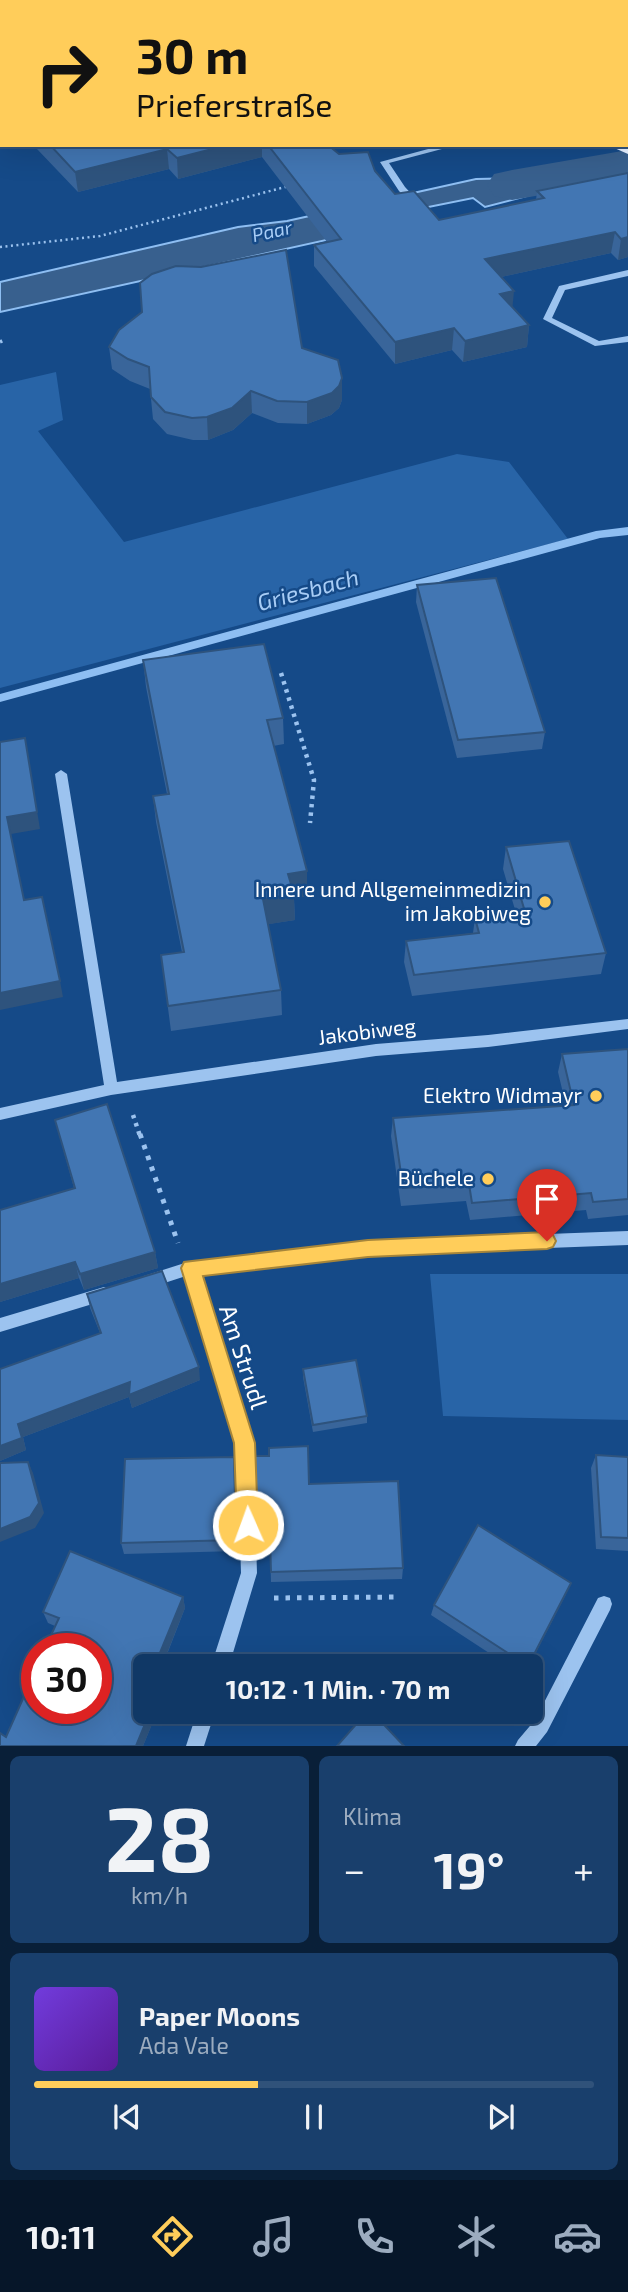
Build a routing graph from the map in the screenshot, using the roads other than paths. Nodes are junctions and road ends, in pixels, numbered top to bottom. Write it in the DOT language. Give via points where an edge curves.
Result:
graph roads {
  1 [pos="445,147"];
  2 [pos="402,189"];
  3 [pos="419,205"];
  4 [pos="628,274"];
  5 [pos="628,339"];
  6 [pos="61,774"];
  7 [pos="628,1024"];
  8 [pos="111,1089"];
  9 [pos="0,1114"];
  10 [pos="628,1238"];
  11 [pos="191,1268"];
  12 [pos="0,1325"];
  13 [pos="604,1604"];
  14 [pos="224,1654"];
  15 [pos="202,1724"];
  16 [pos="195,1746"];
  17 [pos="524,1746"];
  1 -- 2 [label="street" via="384,162"];
  2 -- 3 [label="street"];
  4 -- 5 [label="street" via="562,288 547,319 598,344"];
  6 -- 8 [label="street"];
  7 -- 8 [label="street, Jakobiweg" via="376,1050"];
  8 -- 9 [label="street, Jakobiweg"];
  10 -- 11 [label="street" via="368,1248"];
  11 -- 12 [label="street"];
  11 -- 14 [label="street, Am Strudl" via="245,1443 249,1573"];
  13 -- 17 [label="street" via="541,1726"];
  15 -- 16 [label="street"];
}
